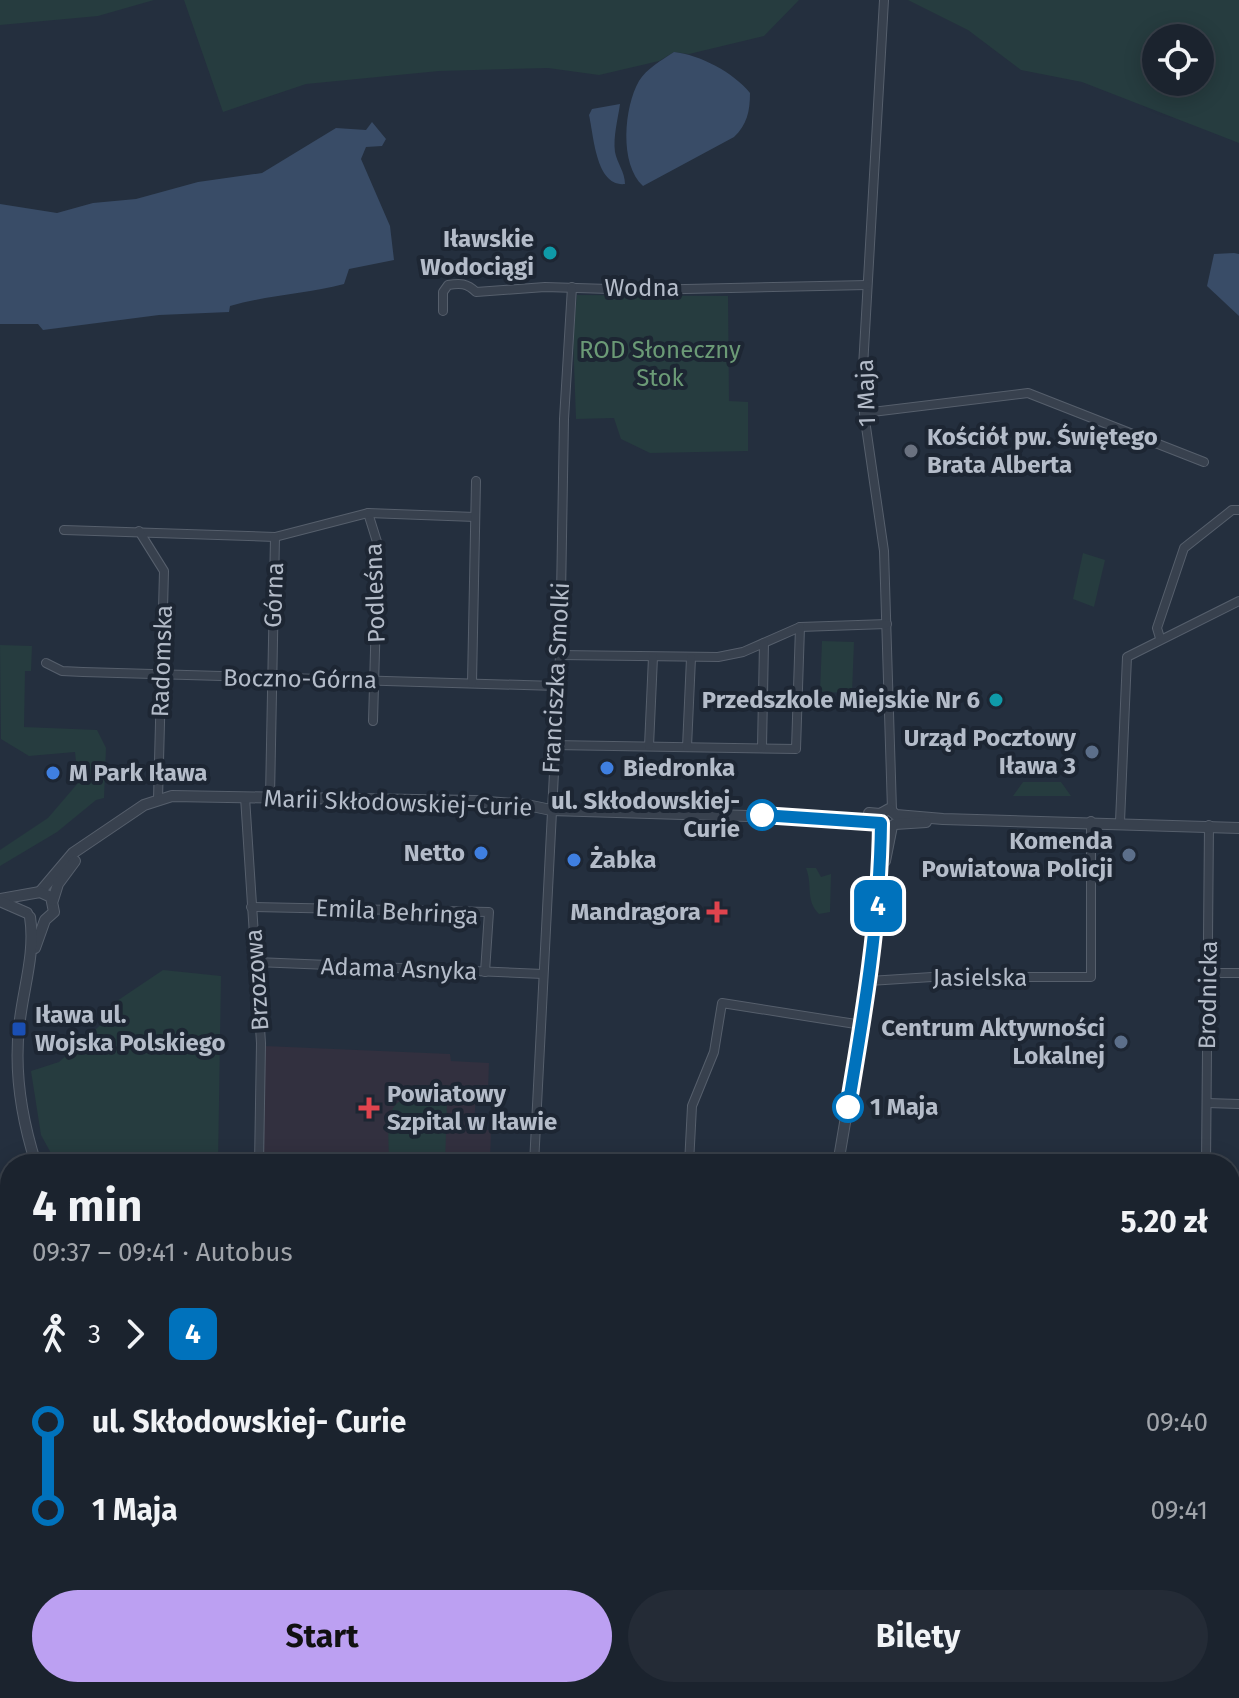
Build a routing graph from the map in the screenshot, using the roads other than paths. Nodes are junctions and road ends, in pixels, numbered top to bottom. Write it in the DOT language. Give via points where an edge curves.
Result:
graph roads {
  1 [pos="884,0"];
  2 [pos="867,285"];
  3 [pos="572,287"];
  4 [pos="443,311"];
  5 [pos="864,413"];
  6 [pos="1204,462"];
  7 [pos="476,481"];
  8 [pos="1239,510"];
  9 [pos="368,513"];
  10 [pos="475,517"];
  11 [pos="64,530"];
  12 [pos="139,531"];
  13 [pos="275,537"];
  14 [pos="1239,601"];
  15 [pos="887,624"];
  16 [pos="800,627"];
  17 [pos="1156,640"];
  18 [pos="764,643"];
  19 [pos="560,655"];
  20 [pos="653,657"];
  21 [pos="691,658"];
  22 [pos="46,663"];
  23 [pos="162,675"];
  24 [pos="271,679"];
  25 [pos="376,680"];
  26 [pos="472,683"];
  27 [pos="556,686"];
  28 [pos="373,721"];
  29 [pos="553,745"];
  30 [pos="649,746"];
  31 [pos="687,747"];
  32 [pos="762,747"];
  33 [pos="245,797"];
  34 [pos="270,797"];
  35 [pos="158,799"];
  36 [pos="551,810"];
  37 [pos="887,818"];
  38 [pos="1091,821"];
  39 [pos="1120,822"];
  40 [pos="1209,825"];
  41 [pos="1239,828"];
  42 [pos="93,840"];
  43 [pos="35,894"];
  44 [pos="0,900"];
  45 [pos="53,900"];
  46 [pos="251,907"];
  47 [pos="28,915"];
  48 [pos="45,920"];
  49 [pos="256,962"];
  50 [pos="29,969"];
  51 [pos="485,972"];
  52 [pos="1208,973"];
  53 [pos="1239,973"];
  54 [pos="543,974"];
  55 [pos="869,981"];
  56 [pos="862,1025"];
  57 [pos="1207,1103"];
  58 [pos="1239,1104"];
  59 [pos="34,1154"];
  60 [pos="259,1154"];
  61 [pos="534,1154"];
  62 [pos="690,1154"];
  63 [pos="840,1154"];
  64 [pos="1206,1154"];
  1 -- 2 [label="street, 1 Maja"];
  2 -- 3 [label="street, Wodna"];
  2 -- 5 [label="street, 1 Maja"];
  3 -- 4 [label="street, Wodna" via="476,292 470,285 448,285"];
  3 -- 19 [label="street, Franciszka Smolki"];
  5 -- 6 [label="street" via="1028,393"];
  5 -- 15 [label="street, 1 Maja" via="884,551"];
  7 -- 10 [label="street"];
  8 -- 17 [label="street" via="1184,548"];
  9 -- 10 [label="street"];
  9 -- 13 [label="street"];
  9 -- 25 [label="street, Podleśna" via="378,545"];
  10 -- 26 [label="street"];
  11 -- 12 [label="street"];
  12 -- 13 [label="street"];
  12 -- 23 [label="street, Radomska" via="164,571"];
  13 -- 24 [label="street, Górna"];
  14 -- 17 [label="street"];
  15 -- 16 [label="street"];
  15 -- 37 [label="street, 1 Maja"];
  16 -- 18 [label="street"];
  16 -- 32 [label="street" via="796,749"];
  17 -- 39 [label="street" via="1132,651 1124,664"];
  18 -- 21 [label="street" via="731,656"];
  18 -- 32 [label="street"];
  19 -- 20 [label="street"];
  19 -- 27 [label="street, Franciszka Smolki"];
  20 -- 21 [label="street"];
  20 -- 30 [label="street"];
  21 -- 31 [label="street"];
  22 -- 23 [label="street, Boczno-Górna" via="62,671"];
  23 -- 24 [label="street, Boczno-Górna"];
  23 -- 35 [label="street, Radomska"];
  24 -- 25 [label="street, Boczno-Górna"];
  24 -- 34 [label="street, Górna"];
  25 -- 26 [label="street, Boczno-Górna"];
  25 -- 28 [label="street, Podleśna"];
  26 -- 27 [label="street, Boczno-Górna"];
  27 -- 29 [label="street, Franciszka Smolki"];
  29 -- 30 [label="street"];
  29 -- 36 [label="street, Franciszka Smolki"];
  30 -- 31 [label="street"];
  31 -- 32 [label="street"];
  33 -- 34 [label="street, Marii Skłodowskiej-Curie"];
  33 -- 35 [label="street, Marii Skłodowskiej-Curie"];
  33 -- 46 [label="street, Brzozowa"];
  34 -- 36 [label="street, Marii Skłodowskiej-Curie" via="475,801"];
  35 -- 42 [label="street"];
  36 -- 37 [label="street, Marii Skłodowskiej-Curie" via="811,816 837,812"];
  36 -- 54 [label="street, Franciszka Smolki"];
  37 -- 38 [label="street, Marii Skłodowskiej-Curie"];
  37 -- 55 [label="street, 1 Maja"];
  38 -- 39 [label="street, Marii Skłodowskiej-Curie"];
  38 -- 55 [label="street, Jasielska" via="1091,977"];
  39 -- 40 [label="street, Marii Skłodowskiej-Curie"];
  40 -- 41 [label="street, Marii Skłodowskiej-Curie"];
  40 -- 52 [label="street, Brodnicka"];
  42 -- 43 [label="street" via="73,853"];
  42 -- 45 [label="street" via="58,884"];
  43 -- 44 [label="street"];
  43 -- 45 [label="street"];
  43 -- 47 [label="street"];
  44 -- 47 [label="street"];
  45 -- 48 [label="street" via="54,912"];
  46 -- 49 [label="street, Brzozowa"];
  46 -- 51 [label="street, Emila Behringa" via="489,912"];
  47 -- 48 [label="street"];
  47 -- 50 [label="street"];
  48 -- 50 [label="street"];
  49 -- 51 [label="street, Adama Asnyka"];
  49 -- 60 [label="street, Brzozowa"];
  50 -- 59 [label="street" via="18,1070"];
  51 -- 54 [label="street, Adama Asnyka"];
  52 -- 53 [label="street"];
  52 -- 57 [label="street, Brodnicka"];
  54 -- 61 [label="street, Franciszka Smolki"];
  55 -- 56 [label="street, 1 Maja"];
  56 -- 62 [label="street" via="722,1003 714,1052 692,1106"];
  56 -- 63 [label="street, 1 Maja"];
  57 -- 58 [label="street"];
  57 -- 64 [label="street, Brodnicka"];
}
